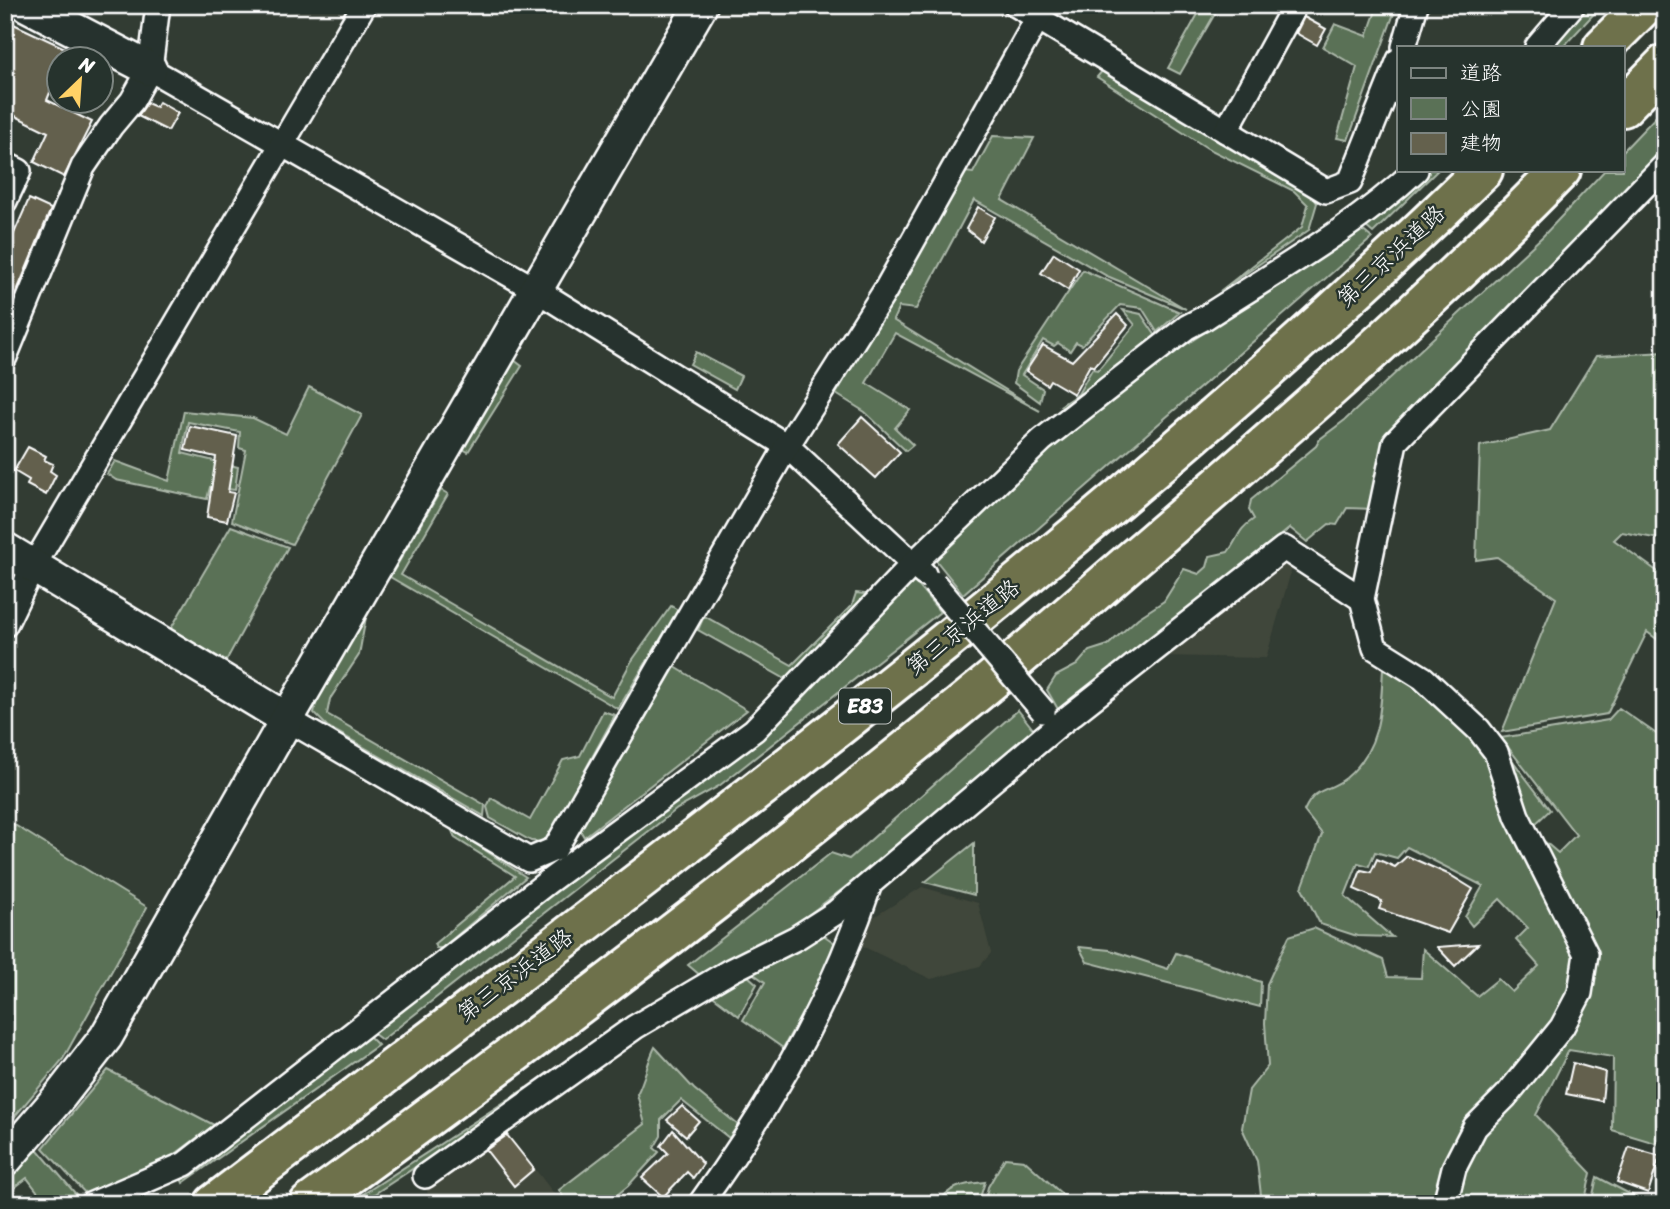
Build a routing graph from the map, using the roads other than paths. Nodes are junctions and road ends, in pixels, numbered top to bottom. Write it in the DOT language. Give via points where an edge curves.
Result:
graph roads {
  1 [pos="27,5"];
  2 [pos="159,5"];
  3 [pos="364,5"];
  4 [pos="701,5"];
  5 [pos="1016,5"];
  6 [pos="1295,5"];
  7 [pos="1416,5"];
  8 [pos="1573,5"];
  9 [pos="1645,5"];
  10 [pos="1042,12"];
  11 [pos="1404,46"];
  12 [pos="1538,46"];
  13 [pos="1604,46"];
  14 [pos="1665,64"];
  15 [pos="1397,65"];
  16 [pos="150,69"];
  17 [pos="1624,106"];
  18 [pos="1226,131"];
  19 [pos="283,146"];
  20 [pos="5,164"];
  21 [pos="1665,165"];
  22 [pos="1414,172"];
  23 [pos="1481,172"];
  24 [pos="1559,172"];
  25 [pos="5,201"];
  26 [pos="536,289"];
  27 [pos="5,357"];
  28 [pos="787,446"];
  29 [pos="5,549"];
  30 [pos="913,564"];
  31 [pos="34,565"];
  32 [pos="1362,599"];
  33 [pos="5,625"];
  34 [pos="287,719"];
  35 [pos="1049,719"];
  36 [pos="870,883"];
  37 [pos="5,1160"];
  38 [pos="425,1176"];
  39 [pos="92,1204"];
  40 [pos="214,1204"];
  41 [pos="309,1204"];
  42 [pos="699,1204"];
  43 [pos="1445,1204"];
  1 -- 16 [label="street"];
  2 -- 16 [label="street"];
  3 -- 19 [label="street"];
  4 -- 26 [label="street"];
  5 -- 10 [label="street"];
  6 -- 18 [label="street"];
  7 -- 11 [label="street"];
  8 -- 12 [label="street"];
  9 -- 13 [label="highway"];
  10 -- 18 [label="street"];
  10 -- 28 [label="street" via="885,291"];
  14 -- 17 [label="highway"];
  15 -- 18 [label="street" via="1350,182 1326,191"];
  16 -- 19 [label="street"];
  16 -- 27 [label="street" via="83,167"];
  19 -- 26 [label="street"];
  19 -- 31 [label="street"];
  20 -- 25 [label="street" via="19,171"];
  21 -- 32 [label="street" via="1395,442"];
  22 -- 30 [label="street" via="1329,237 1186,327 1073,415"];
  23 -- 40 [label="highway, 第三京浜道路 / E83" via="1191,437 935,652"];
  24 -- 41 [label="highway, E83" via="1404,321 1244,464 967,701 700,912"];
  26 -- 28 [label="street"];
  26 -- 34 [label="street"];
  28 -- 30 [label="street"];
  28 -- 34 [label="street" via="555,849 529,860"];
  29 -- 31 [label="street"];
  30 -- 35 [label="street, bridge"];
  30 -- 39 [label="street" via="754,730 538,889 185,1164"];
  31 -- 33 [label="street"];
  31 -- 34 [label="street"];
  32 -- 35 [label="street" via="1284,548"];
  32 -- 43 [label="street" via="1376,648 1423,678 1496,752 1517,816 1586,954 1580,993 1562,1027 1475,1127 1454,1168"];
  34 -- 37 [label="street" via="106,1037"];
  35 -- 36 [label="street"];
  36 -- 38 [label="street" via="796,938 635,1027"];
  36 -- 42 [label="street" via="834,978 785,1076"];
}
